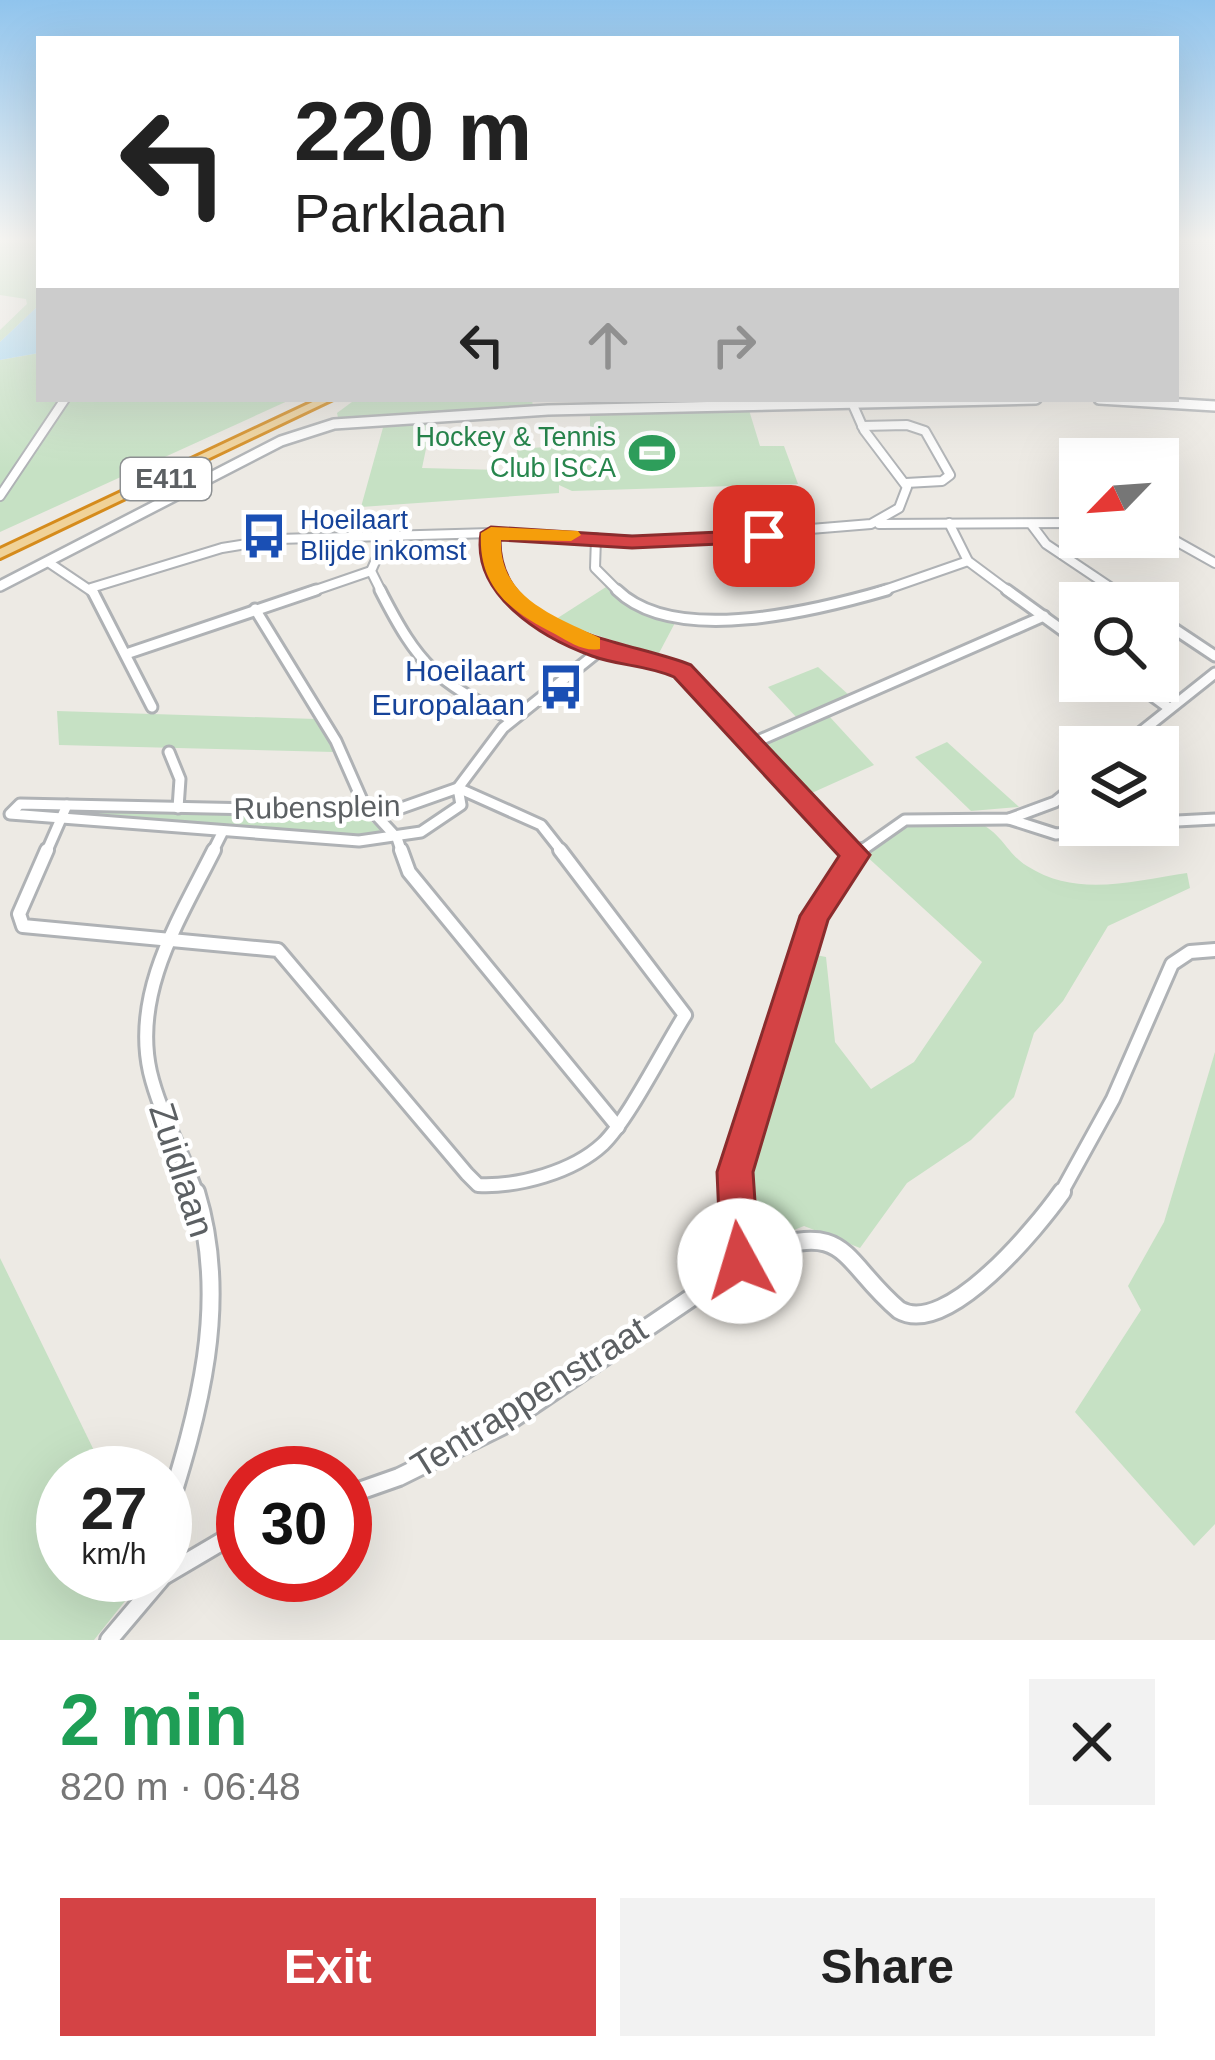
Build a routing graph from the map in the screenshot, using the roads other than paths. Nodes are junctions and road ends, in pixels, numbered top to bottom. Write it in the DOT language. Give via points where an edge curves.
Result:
graph roads {
  1 [pos="63,402"];
  2 [pos="299,402"];
  3 [pos="321,402"];
  4 [pos="926,402"];
  5 [pos="1149,402"];
  6 [pos="853,404"];
  7 [pos="1215,406"];
  8 [pos="862,426"];
  9 [pos="906,483"];
  10 [pos="0,496"];
  11 [pos="899,508"];
  12 [pos="949,523"];
  13 [pos="1059,523"];
  14 [pos="871,524"];
  15 [pos="918,524"];
  16 [pos="1031,524"];
  17 [pos="491,533"];
  18 [pos="387,535"];
  19 [pos="596,538"];
  20 [pos="1179,543"];
  21 [pos="2,547"];
  22 [pos="968,561"];
  23 [pos="48,562"];
  24 [pos="1215,563"];
  25 [pos="370,571"];
  26 [pos="1103,582"];
  27 [pos="0,586"];
  28 [pos="91,588"];
  29 [pos="254,609"];
  30 [pos="1043,616"];
  31 [pos="1059,628"];
  32 [pos="1179,632"];
  33 [pos="599,651"];
  34 [pos="128,653"];
  35 [pos="1215,656"];
  36 [pos="1215,673"];
  37 [pos="1161,702"];
  38 [pos="152,707"];
  39 [pos="1169,708"];
  40 [pos="510,719"];
  41 [pos="1147,726"];
  42 [pos="753,743"];
  43 [pos="169,752"];
  44 [pos="458,788"];
  45 [pos="1059,798"];
  46 [pos="67,805"];
  47 [pos="178,808"];
  48 [pos="371,813"];
  49 [pos="1010,819"];
  50 [pos="1215,819"];
  51 [pos="57,820"];
  52 [pos="1179,821"];
  53 [pos="223,831"];
  54 [pos="1059,834"];
  55 [pos="398,838"];
  56 [pos="856,855"];
  57 [pos="174,939"];
  58 [pos="1215,950"];
  59 [pos="618,1127"];
  60 [pos="740,1261"];
  61 [pos="188,1446"];
  62 [pos="372,1486"];
  63 [pos="140,1602"];
  64 [pos="109,1640"];
  1 -- 10 [label="street"];
  2 -- 21 [label="highway, E411"];
  3 -- 21 [label="highway, E411"];
  4 -- 6 [label="street"];
  5 -- 7 [label="street"];
  6 -- 8 [label="street"];
  6 -- 23 [label="street" via="334,424 281,441"];
  8 -- 9 [label="street"];
  8 -- 9 [label="street" via="925,431 950,475"];
  9 -- 11 [label="street"];
  11 -- 14 [label="street"];
  11 -- 15 [label="street"];
  12 -- 15 [label="street"];
  12 -- 16 [label="street"];
  12 -- 22 [label="street"];
  13 -- 16 [label="street"];
  14 -- 15 [label="street"];
  14 -- 19 [label="street" via="656,542"];
  16 -- 26 [label="street" via="1046,544"];
  17 -- 18 [label="street"];
  17 -- 19 [label="street"];
  17 -- 33 [label="street" via="494,571 512,599"];
  18 -- 25 [label="street"];
  18 -- 28 [label="street" via="250,542"];
  19 -- 22 [label="street" via="595,568 614,590 652,610 710,620 860,597"];
  20 -- 24 [label="street"];
  22 -- 30 [label="street"];
  23 -- 27 [label="street"];
  23 -- 28 [label="street"];
  25 -- 29 [label="street"];
  25 -- 40 [label="street" via="437,679"];
  28 -- 34 [label="street"];
  29 -- 34 [label="street"];
  29 -- 48 [label="street"];
  30 -- 31 [label="street"];
  30 -- 42 [label="street"];
  32 -- 35 [label="street"];
  33 -- 40 [label="street"];
  33 -- 42 [label="street" via="682,671"];
  34 -- 38 [label="street"];
  36 -- 39 [label="street"];
  37 -- 39 [label="street"];
  39 -- 41 [label="street"];
  40 -- 44 [label="street"];
  42 -- 56 [label="street"];
  43 -- 47 [label="street" via="180,778"];
  44 -- 48 [label="street, Rubensplein"];
  44 -- 55 [label="street, Rubensplein" via="463,797 454,813"];
  44 -- 59 [label="street" via="542,825 685,1015"];
  45 -- 49 [label="street"];
  46 -- 47 [label="street, Rubensplein"];
  46 -- 51 [label="street"];
  46 -- 51 [label="street, Rubensplein" via="11,809 13,817"];
  47 -- 48 [label="street, Rubensplein"];
  48 -- 55 [label="street"];
  49 -- 54 [label="street"];
  49 -- 56 [label="street" via="904,820"];
  50 -- 52 [label="street"];
  51 -- 53 [label="street, Rubensplein"];
  51 -- 57 [label="street" via="20,914 23,926"];
  53 -- 55 [label="street, Rubensplein"];
  53 -- 57 [label="street, Zuidlaan"];
  55 -- 59 [label="street" via="409,872"];
  56 -- 60 [label="street" via="825,894 735,1172"];
  57 -- 59 [label="street" via="278,950 478,1185 548,1175 578,1162"];
  57 -- 61 [label="street, Zuidlaan" via="153,990 146,1043 204,1218 212,1286 200,1406"];
  58 -- 60 [label="street, Tentrappenstraat" via="1172,964 1078,1170 1018,1249 983,1280 922,1316 908,1315 844,1249 821,1240 787,1241"];
  60 -- 62 [label="street, Tentrappenstraat" via="482,1434"];
  63 -- 64 [label="street"];
}
